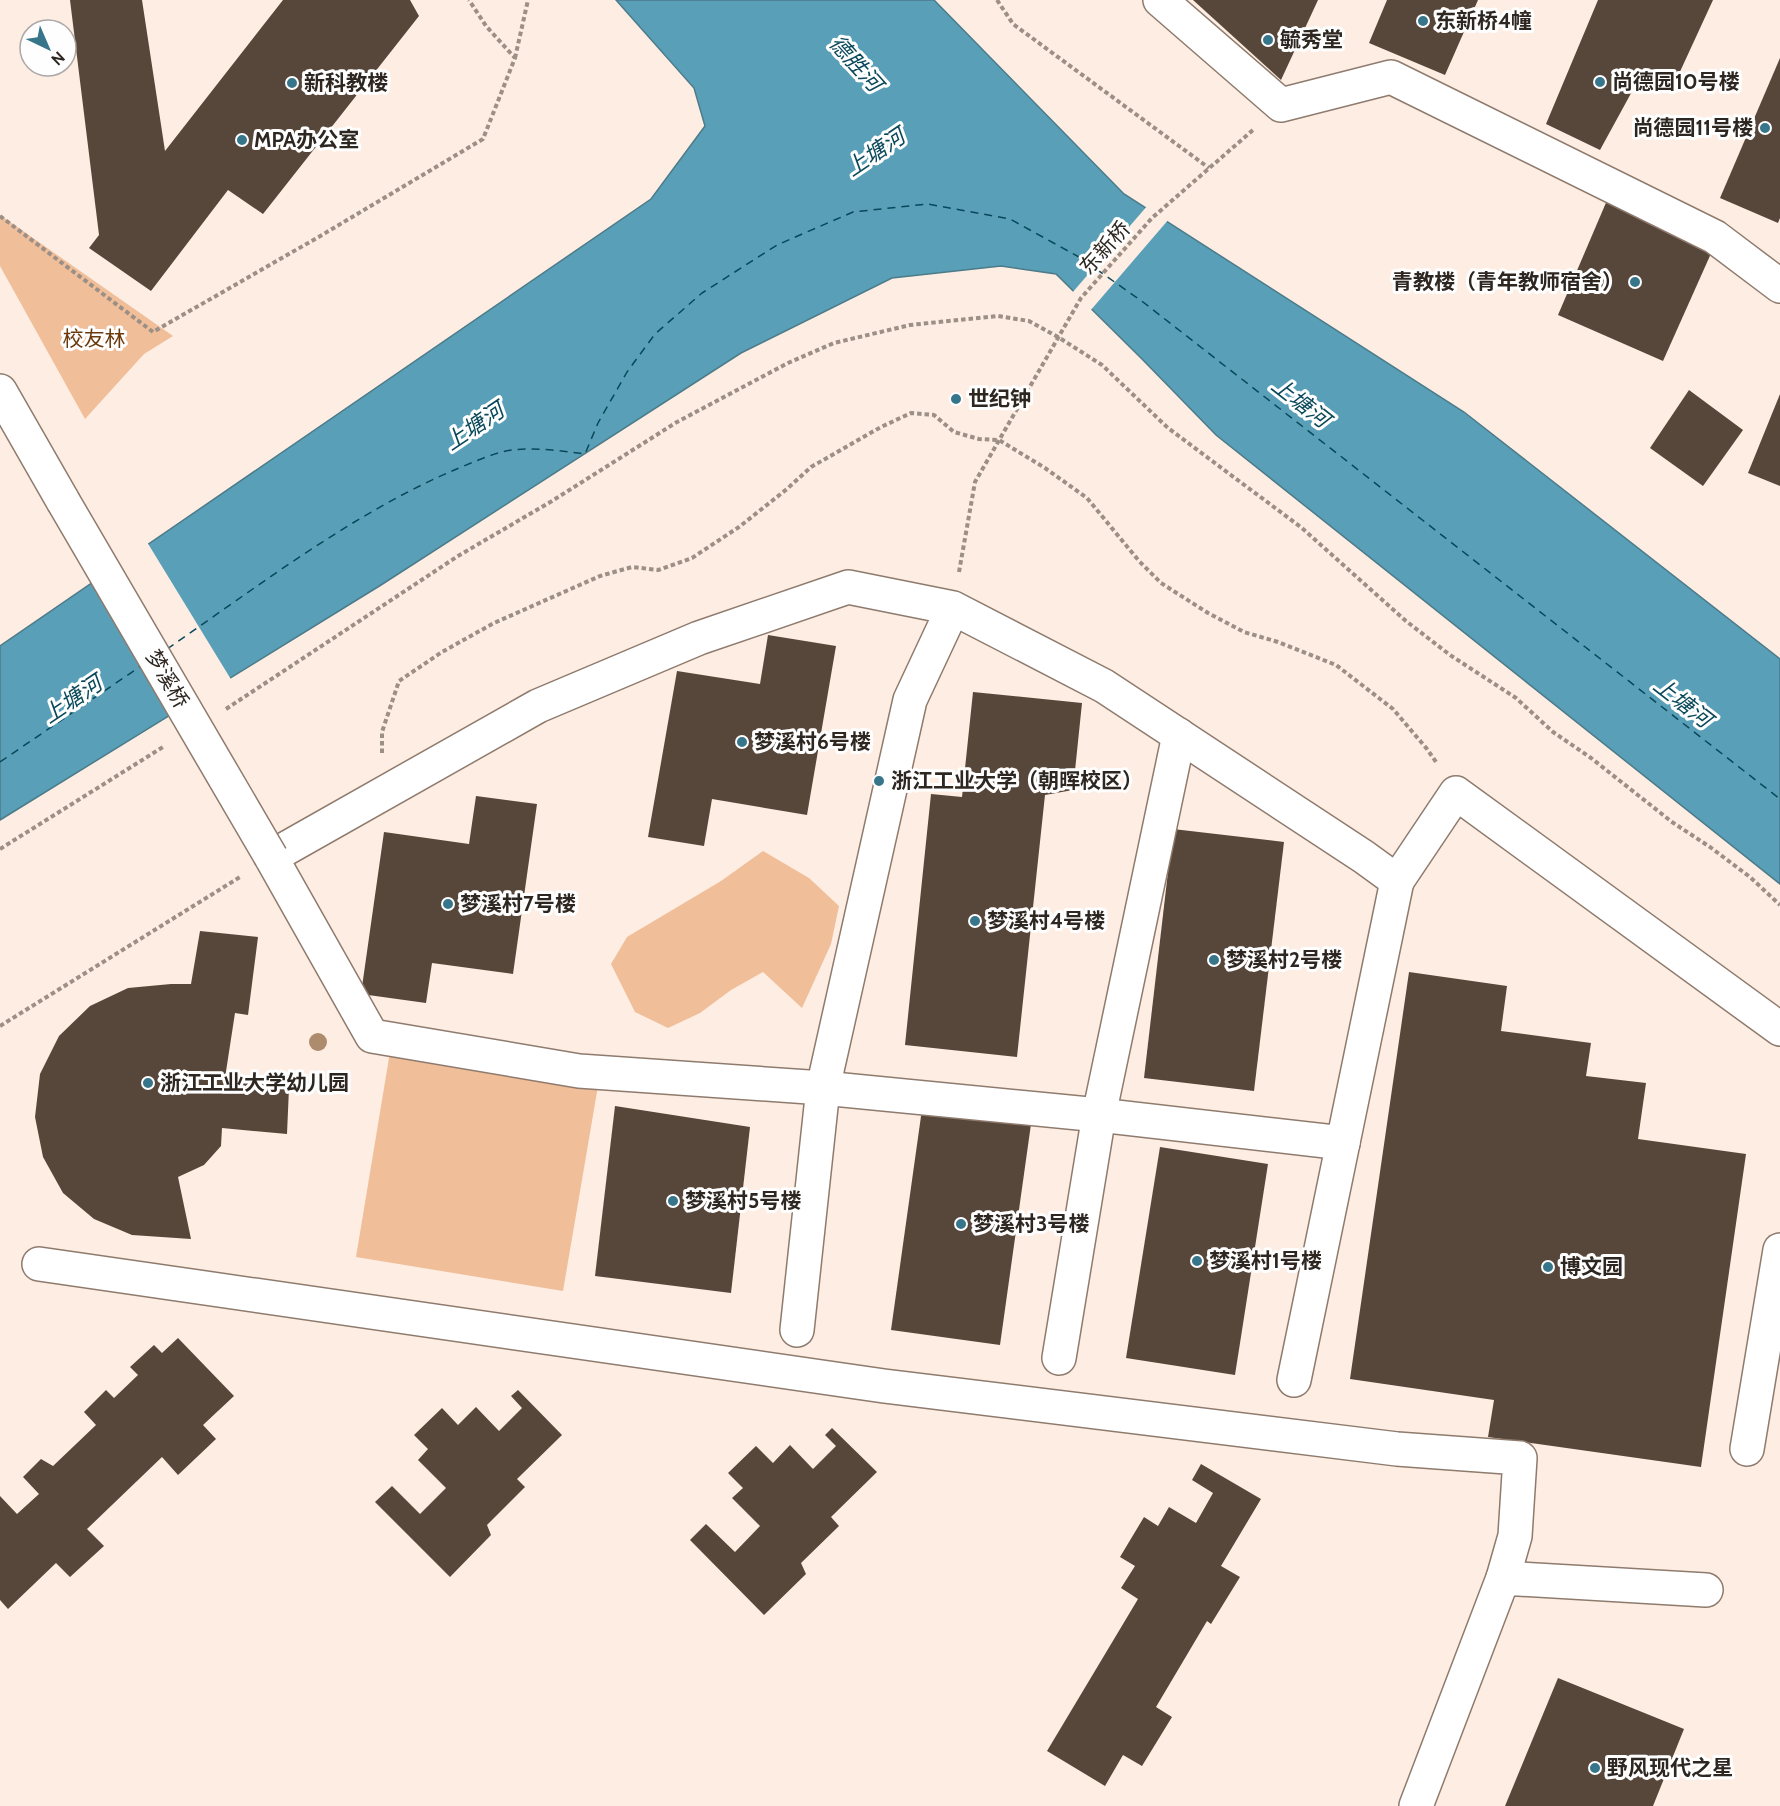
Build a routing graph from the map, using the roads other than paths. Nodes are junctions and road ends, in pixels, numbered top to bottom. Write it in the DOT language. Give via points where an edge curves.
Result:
graph roads {
  1 [pos="1160,0"];
  2 [pos="1780,286"];
  3 [pos="0,391"];
  4 [pos="952,608"];
  5 [pos="1179,735"];
  6 [pos="271,857"];
  7 [pos="1397,881"];
  8 [pos="1780,1029"];
  9 [pos="823,1088"];
  10 [pos="1099,1115"];
  11 [pos="1343,1143"];
  12 [pos="1780,1250"];
  13 [pos="39,1264"];
  14 [pos="797,1330"];
  15 [pos="1059,1358"];
  16 [pos="1294,1380"];
  17 [pos="1747,1449"];
  18 [pos="1503,1578"];
  19 [pos="1706,1590"];
  20 [pos="1416,1806"];
  1 -- 2 [label="street" via="1281,105 1391,77 1715,237"];
  3 -- 6 [label="street, 梦溪桥, bridge"];
  4 -- 5 [label="street" via="1104,686"];
  4 -- 6 [label="street" via="848,587 699,638 538,706"];
  4 -- 9 [label="street" via="909,700"];
  5 -- 7 [label="street"];
  5 -- 10 [label="street"];
  6 -- 9 [label="street, 梦溪桥" via="372,1036 579,1071"];
  7 -- 8 [label="street" via="1456,793"];
  7 -- 11 [label="street"];
  9 -- 10 [label="street"];
  9 -- 14 [label="street"];
  10 -- 11 [label="street"];
  10 -- 15 [label="street"];
  11 -- 16 [label="street"];
  12 -- 17 [label="street"];
  13 -- 18 [label="street" via="884,1386 1397,1449 1520,1458 1515,1536"];
  18 -- 19 [label="street"];
  18 -- 20 [label="street"];
}
